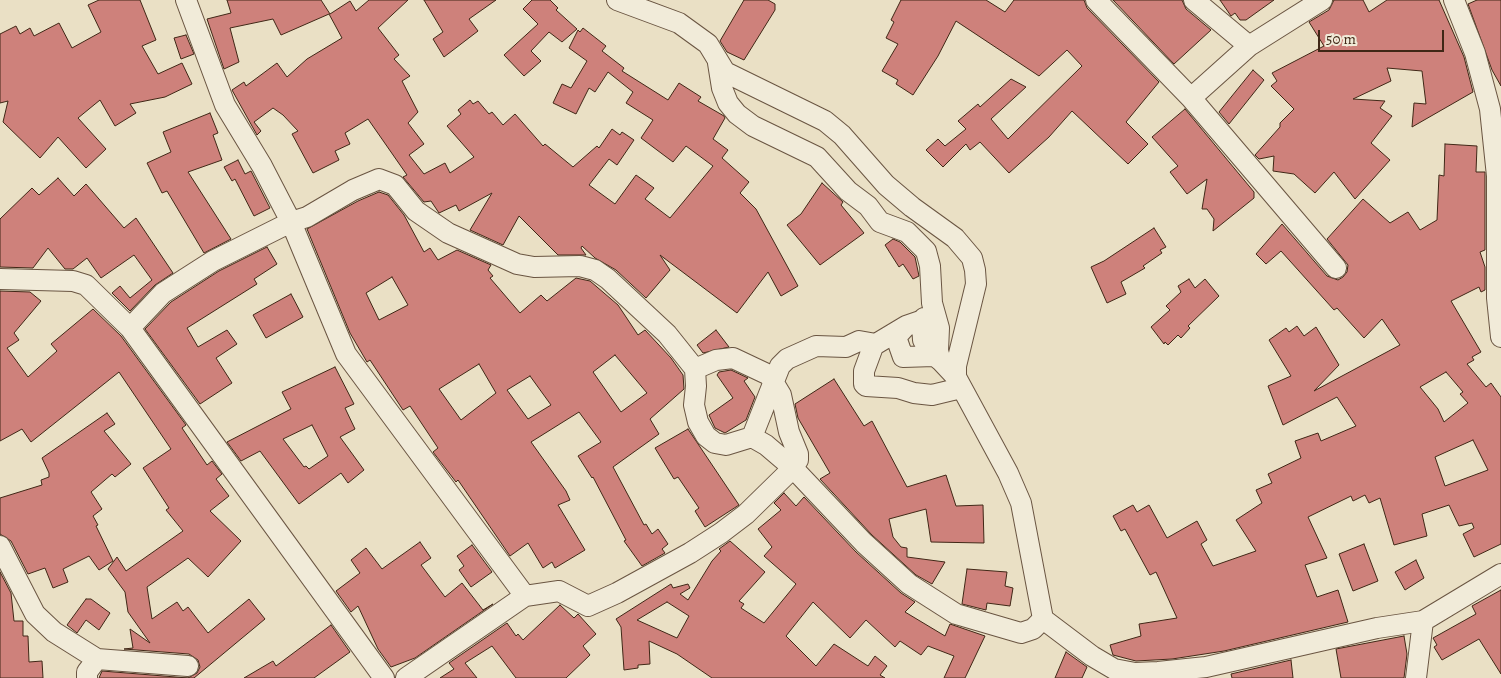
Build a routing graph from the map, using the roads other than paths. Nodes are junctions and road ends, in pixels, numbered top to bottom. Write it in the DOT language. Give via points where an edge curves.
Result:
graph roads {
  1 [pos="186,0"];
  2 [pos="616,0"];
  3 [pos="1096,0"];
  4 [pos="1194,0"];
  5 [pos="1322,0"];
  6 [pos="1454,0"];
  7 [pos="1249,46"];
  8 [pos="718,63"];
  9 [pos="1192,98"];
  10 [pos="291,222"];
  11 [pos="1336,268"];
  12 [pos="0,279"];
  13 [pos="930,317"];
  14 [pos="906,326"];
  15 [pos="130,328"];
  16 [pos="1501,337"];
  17 [pos="874,344"];
  18 [pos="938,358"];
  19 [pos="695,369"];
  20 [pos="774,381"];
  21 [pos="958,383"];
  22 [pos="752,437"];
  23 [pos="793,468"];
  24 [pos="0,546"];
  25 [pos="1501,574"];
  26 [pos="526,596"];
  27 [pos="1043,619"];
  28 [pos="1423,621"];
  29 [pos="97,659"];
  30 [pos="188,666"];
  31 [pos="87,678"];
  32 [pos="384,678"];
  33 [pos="406,678"];
  34 [pos="1416,678"];
  1 -- 10 [label="street" via="225,105"];
  2 -- 8 [label="street" via="679,23 702,38"];
  3 -- 9 [label="street"];
  4 -- 7 [label="street"];
  5 -- 7 [label="street"];
  6 -- 16 [label="street" via="1475,53 1490,109 1497,176 1497,298"];
  7 -- 9 [label="street"];
  8 -- 13 [label="street" via="722,88 737,114 753,126 817,157 848,191 868,206 880,222 907,232 918,240 929,259"];
  8 -- 21 [label="street" via="725,72 743,83 826,121 892,191 964,248 974,263 976,284 956,366"];
  9 -- 11 [label="street"];
  10 -- 15 [label="street" via="213,261 162,293"];
  10 -- 19 [label="street" via="307,217 379,179 395,186 416,210 448,233 517,264 580,266 595,270 653,320"];
  10 -- 26 [label="street" via="346,354"];
  12 -- 15 [label="street" via="73,281 86,285"];
  13 -- 14 [label="street"];
  13 -- 18 [label="street" via="922,334"];
  14 -- 17 [label="street"];
  14 -- 18 [label="street" via="896,337 903,358"];
  15 -- 32 [label="street"];
  17 -- 20 [label="street" via="859,341 846,347 816,346 798,352 780,366"];
  17 -- 21 [label="street" via="865,366 866,386 932,395"];
  18 -- 21 [label="street"];
  19 -- 20 [label="street" via="716,360 733,358 761,370"];
  19 -- 22 [label="street" via="694,405 706,436 715,443 726,445"];
  20 -- 22 [label="street"];
  20 -- 23 [label="street" via="784,403 789,432 798,454"];
  21 -- 27 [label="street" via="1021,503"];
  22 -- 23 [label="street" via="777,452"];
  23 -- 26 [label="street" via="746,514 721,533 690,553 588,606 559,591"];
  23 -- 27 [label="street" via="864,543 909,584 956,614 1021,633 1033,629"];
  24 -- 29 [label="street" via="35,614 54,632"];
  25 -- 28 [label="street"];
  26 -- 33 [label="street"];
  27 -- 28 [label="street" via="1114,669 1135,673 1206,667 1376,628"];
  28 -- 34 [label="street"];
  29 -- 30 [label="street"];
  29 -- 31 [label="street" via="87,672"];
}
